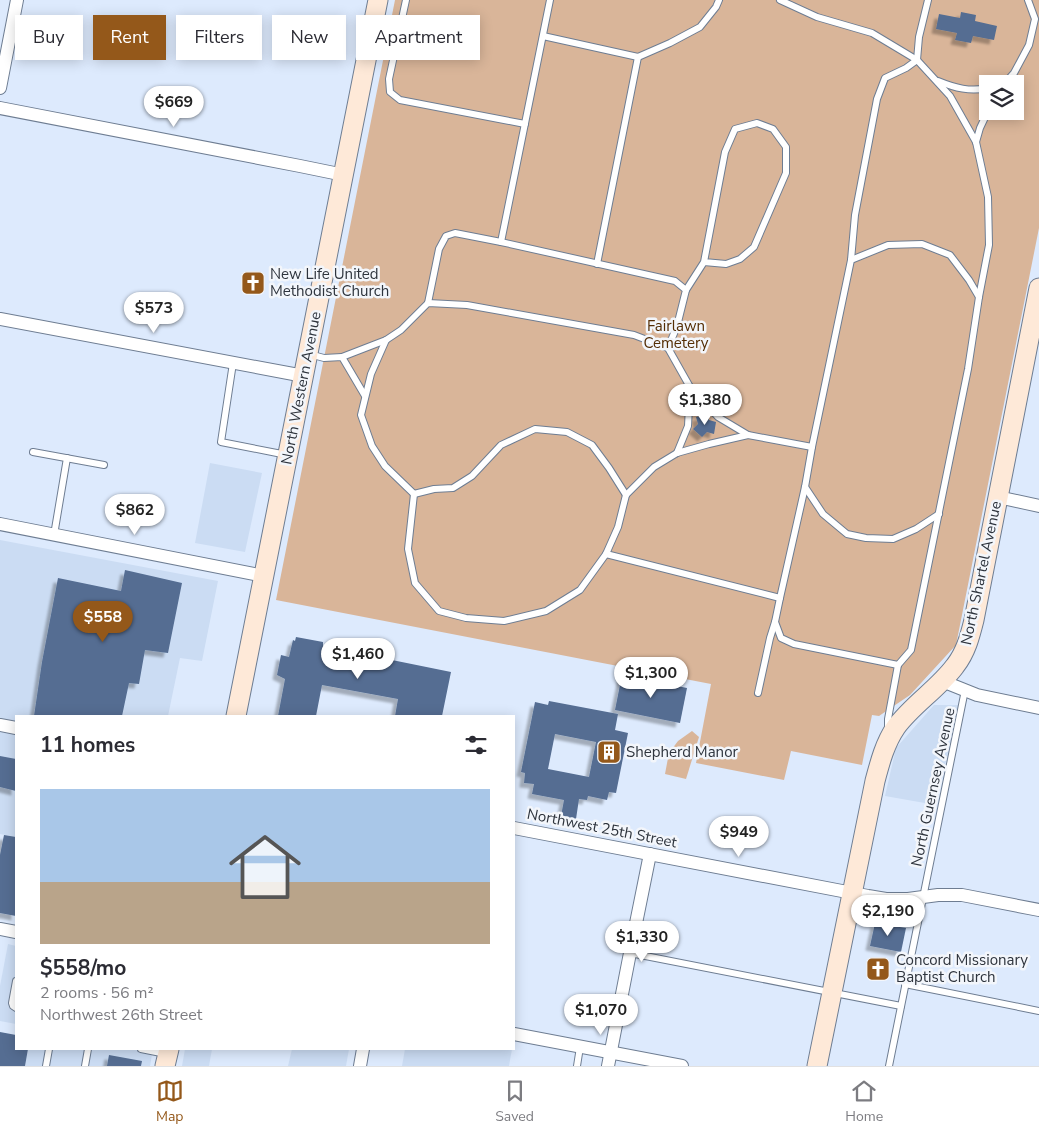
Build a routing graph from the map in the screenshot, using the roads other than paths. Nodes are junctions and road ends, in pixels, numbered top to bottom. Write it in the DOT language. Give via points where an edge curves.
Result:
graph roads {
  1 [pos="17,0"];
  2 [pos="378,0"];
  3 [pos="406,0"];
  4 [pos="550,0"];
  5 [pos="719,0"];
  6 [pos="780,0"];
  7 [pos="928,0"];
  8 [pos="1028,0"];
  9 [pos="543,36"];
  10 [pos="638,57"];
  11 [pos="917,60"];
  12 [pos="1012,75"];
  13 [pos="937,81"];
  14 [pos="0,88"];
  15 [pos="979,89"];
  16 [pos="0,108"];
  17 [pos="984,120"];
  18 [pos="525,124"];
  19 [pos="976,142"];
  20 [pos="344,175"];
  21 [pos="501,242"];
  22 [pos="851,260"];
  23 [pos="704,262"];
  24 [pos="597,264"];
  25 [pos="686,290"];
  26 [pos="979,297"];
  27 [pos="1038,299"];
  28 [pos="428,303"];
  29 [pos="0,319"];
  30 [pos="386,340"];
  31 [pos="668,348"];
  32 [pos="308,354"];
  33 [pos="342,357"];
  34 [pos="234,362"];
  35 [pos="304,376"];
  36 [pos="690,387"];
  37 [pos="365,396"];
  38 [pos="748,436"];
  39 [pos="812,447"];
  40 [pos="33,452"];
  41 [pos="677,453"];
  42 [pos="288,455"];
  43 [pos="67,458"];
  44 [pos="104,465"];
  45 [pos="805,487"];
  46 [pos="414,494"];
  47 [pos="626,495"];
  48 [pos="998,497"];
  49 [pos="1039,506"];
  50 [pos="939,514"];
  51 [pos="0,524"];
  52 [pos="54,535"];
  53 [pos="606,554"];
  54 [pos="264,576"];
  55 [pos="780,598"];
  56 [pos="775,622"];
  57 [pos="898,665"];
  58 [pos="942,681"];
  59 [pos="966,690"];
  60 [pos="758,693"];
  61 [pos="1039,708"];
  62 [pos="236,715"];
  63 [pos="0,725"];
  64 [pos="15,728"];
  65 [pos="888,742"];
  66 [pos="515,828"];
  67 [pos="650,854"];
  68 [pos="852,894"];
  69 [pos="923,897"];
  70 [pos="1039,910"];
  71 [pos="0,929"];
  72 [pos="15,932"];
  73 [pos="630,953"];
  74 [pos="905,984"];
  75 [pos="15,986"];
  76 [pos="832,992"];
  77 [pos="901,1006"];
  78 [pos="15,1007"];
  79 [pos="1039,1011"];
  80 [pos="515,1034"];
  81 [pos="580,1047"];
  82 [pos="49,1050"];
  83 [pos="88,1050"];
  84 [pos="145,1050"];
  85 [pos="363,1050"];
  86 [pos="611,1052"];
  87 [pos="167,1056"];
  88 [pos="46,1066"];
  89 [pos="85,1066"];
  90 [pos="360,1066"];
  91 [pos="577,1066"];
  92 [pos="608,1066"];
  93 [pos="682,1066"];
  94 [pos="817,1066"];
  95 [pos="889,1066"];
  1 -- 14 [label="street"];
  2 -- 20 [label="street, North Western Avenue"];
  3 -- 18 [label="lane" via="389,79 390,92 400,100"];
  4 -- 9 [label="lane"];
  5 -- 10 [label="lane" via="700,28"];
  6 -- 11 [label="lane" via="817,17 872,33"];
  7 -- 11 [label="lane"];
  8 -- 12 [label="lane" via="1035,19 1029,45"];
  9 -- 10 [label="lane"];
  9 -- 18 [label="lane"];
  10 -- 24 [label="lane"];
  11 -- 13 [label="lane"];
  11 -- 22 [label="lane" via="885,78 877,99"];
  13 -- 15 [label="lane" via="967,90"];
  13 -- 19 [label="lane" via="950,96"];
  16 -- 20 [label="street"];
  17 -- 19 [label="lane"];
  18 -- 21 [label="lane"];
  19 -- 26 [label="lane" via="988,197 989,245"];
  20 -- 32 [label="street, North Western Avenue"];
  21 -- 24 [label="lane"];
  21 -- 28 [label="lane" via="455,234 446,236 439,248"];
  22 -- 26 [label="lane" via="888,245 922,244 950,255"];
  22 -- 39 [label="lane"];
  23 -- 23 [label="lane" via="726,264 740,259 754,247 786,173 786,147 773,129 757,123 735,129 725,152"];
  23 -- 25 [label="lane"];
  24 -- 25 [label="lane" via="675,281"];
  25 -- 31 [label="lane"];
  26 -- 50 [label="lane"];
  27 -- 48 [label="street, North Shartel Avenue"];
  28 -- 30 [label="lane"];
  28 -- 31 [label="lane" via="467,305 634,334"];
  29 -- 34 [label="street"];
  30 -- 33 [label="lane"];
  30 -- 37 [label="lane"];
  31 -- 36 [label="lane"];
  32 -- 33 [label="lane" via="324,358"];
  32 -- 35 [label="street, North Western Avenue"];
  33 -- 37 [label="lane"];
  34 -- 35 [label="street"];
  34 -- 42 [label="lane" via="220,442"];
  35 -- 42 [label="street, North Western Avenue"];
  36 -- 38 [label="lane" via="718,416"];
  36 -- 41 [label="lane" via="688,426"];
  37 -- 46 [label="lane" via="361,415 372,446 385,466"];
  38 -- 39 [label="lane"];
  38 -- 41 [label="lane"];
  39 -- 45 [label="lane"];
  40 -- 43 [label="lane"];
  41 -- 47 [label="lane" via="654,467"];
  42 -- 54 [label="street, North Western Avenue"];
  43 -- 44 [label="lane"];
  43 -- 52 [label="lane"];
  45 -- 50 [label="lane" via="823,514 847,534 866,538 893,538 916,529"];
  45 -- 55 [label="lane"];
  46 -- 47 [label="lane" via="453,488 472,476 502,445 535,429 567,432 592,445"];
  46 -- 53 [label="lane" via="408,549 413,575 415,584 439,611 466,618 504,621 546,611 580,590"];
  47 -- 53 [label="lane" via="618,527"];
  48 -- 49 [label="street"];
  48 -- 58 [label="street, North Shartel Avenue" via="969,640 956,665"];
  50 -- 57 [label="lane" via="911,650"];
  51 -- 52 [label="street"];
  52 -- 54 [label="street"];
  53 -- 55 [label="lane"];
  54 -- 62 [label="street, North Western Avenue"];
  55 -- 56 [label="lane"];
  56 -- 57 [label="lane" via="781,638 794,644"];
  56 -- 60 [label="lane"];
  57 -- 65 [label="lane" via="888,719"];
  58 -- 59 [label="street"];
  58 -- 65 [label="street, North Shartel Avenue" via="903,718"];
  59 -- 61 [label="street"];
  59 -- 69 [label="lane, North Guernsey Avenue"];
  63 -- 64 [label="street"];
  65 -- 68 [label="street, North Shartel Avenue" via="875,781"];
  66 -- 67 [label="street, Northwest 25th Street"];
  67 -- 68 [label="street, Northwest 25th Street"];
  67 -- 73 [label="street"];
  68 -- 69 [label="street, Northwest 25th Street" via="886,899"];
  68 -- 76 [label="street, North Shartel Avenue"];
  69 -- 70 [label="street, Northwest 25th Street" via="962,895"];
  69 -- 74 [label="lane, North Guernsey Avenue"];
  71 -- 72 [label="street"];
  73 -- 76 [label="lane"];
  73 -- 86 [label="street"];
  74 -- 77 [label="lane, North Guernsey Avenue"];
  74 -- 79 [label="lane"];
  75 -- 78 [label="lane" via="12,1003"];
  76 -- 77 [label="lane"];
  76 -- 94 [label="street, North Shartel Avenue"];
  77 -- 95 [label="lane, North Guernsey Avenue"];
  80 -- 81 [label="street"];
  81 -- 86 [label="street"];
  81 -- 91 [label="lane"];
  82 -- 88 [label="lane"];
  83 -- 89 [label="lane"];
  84 -- 87 [label="lane"];
  85 -- 90 [label="street"];
  86 -- 92 [label="street"];
  86 -- 93 [label="street"];
}
